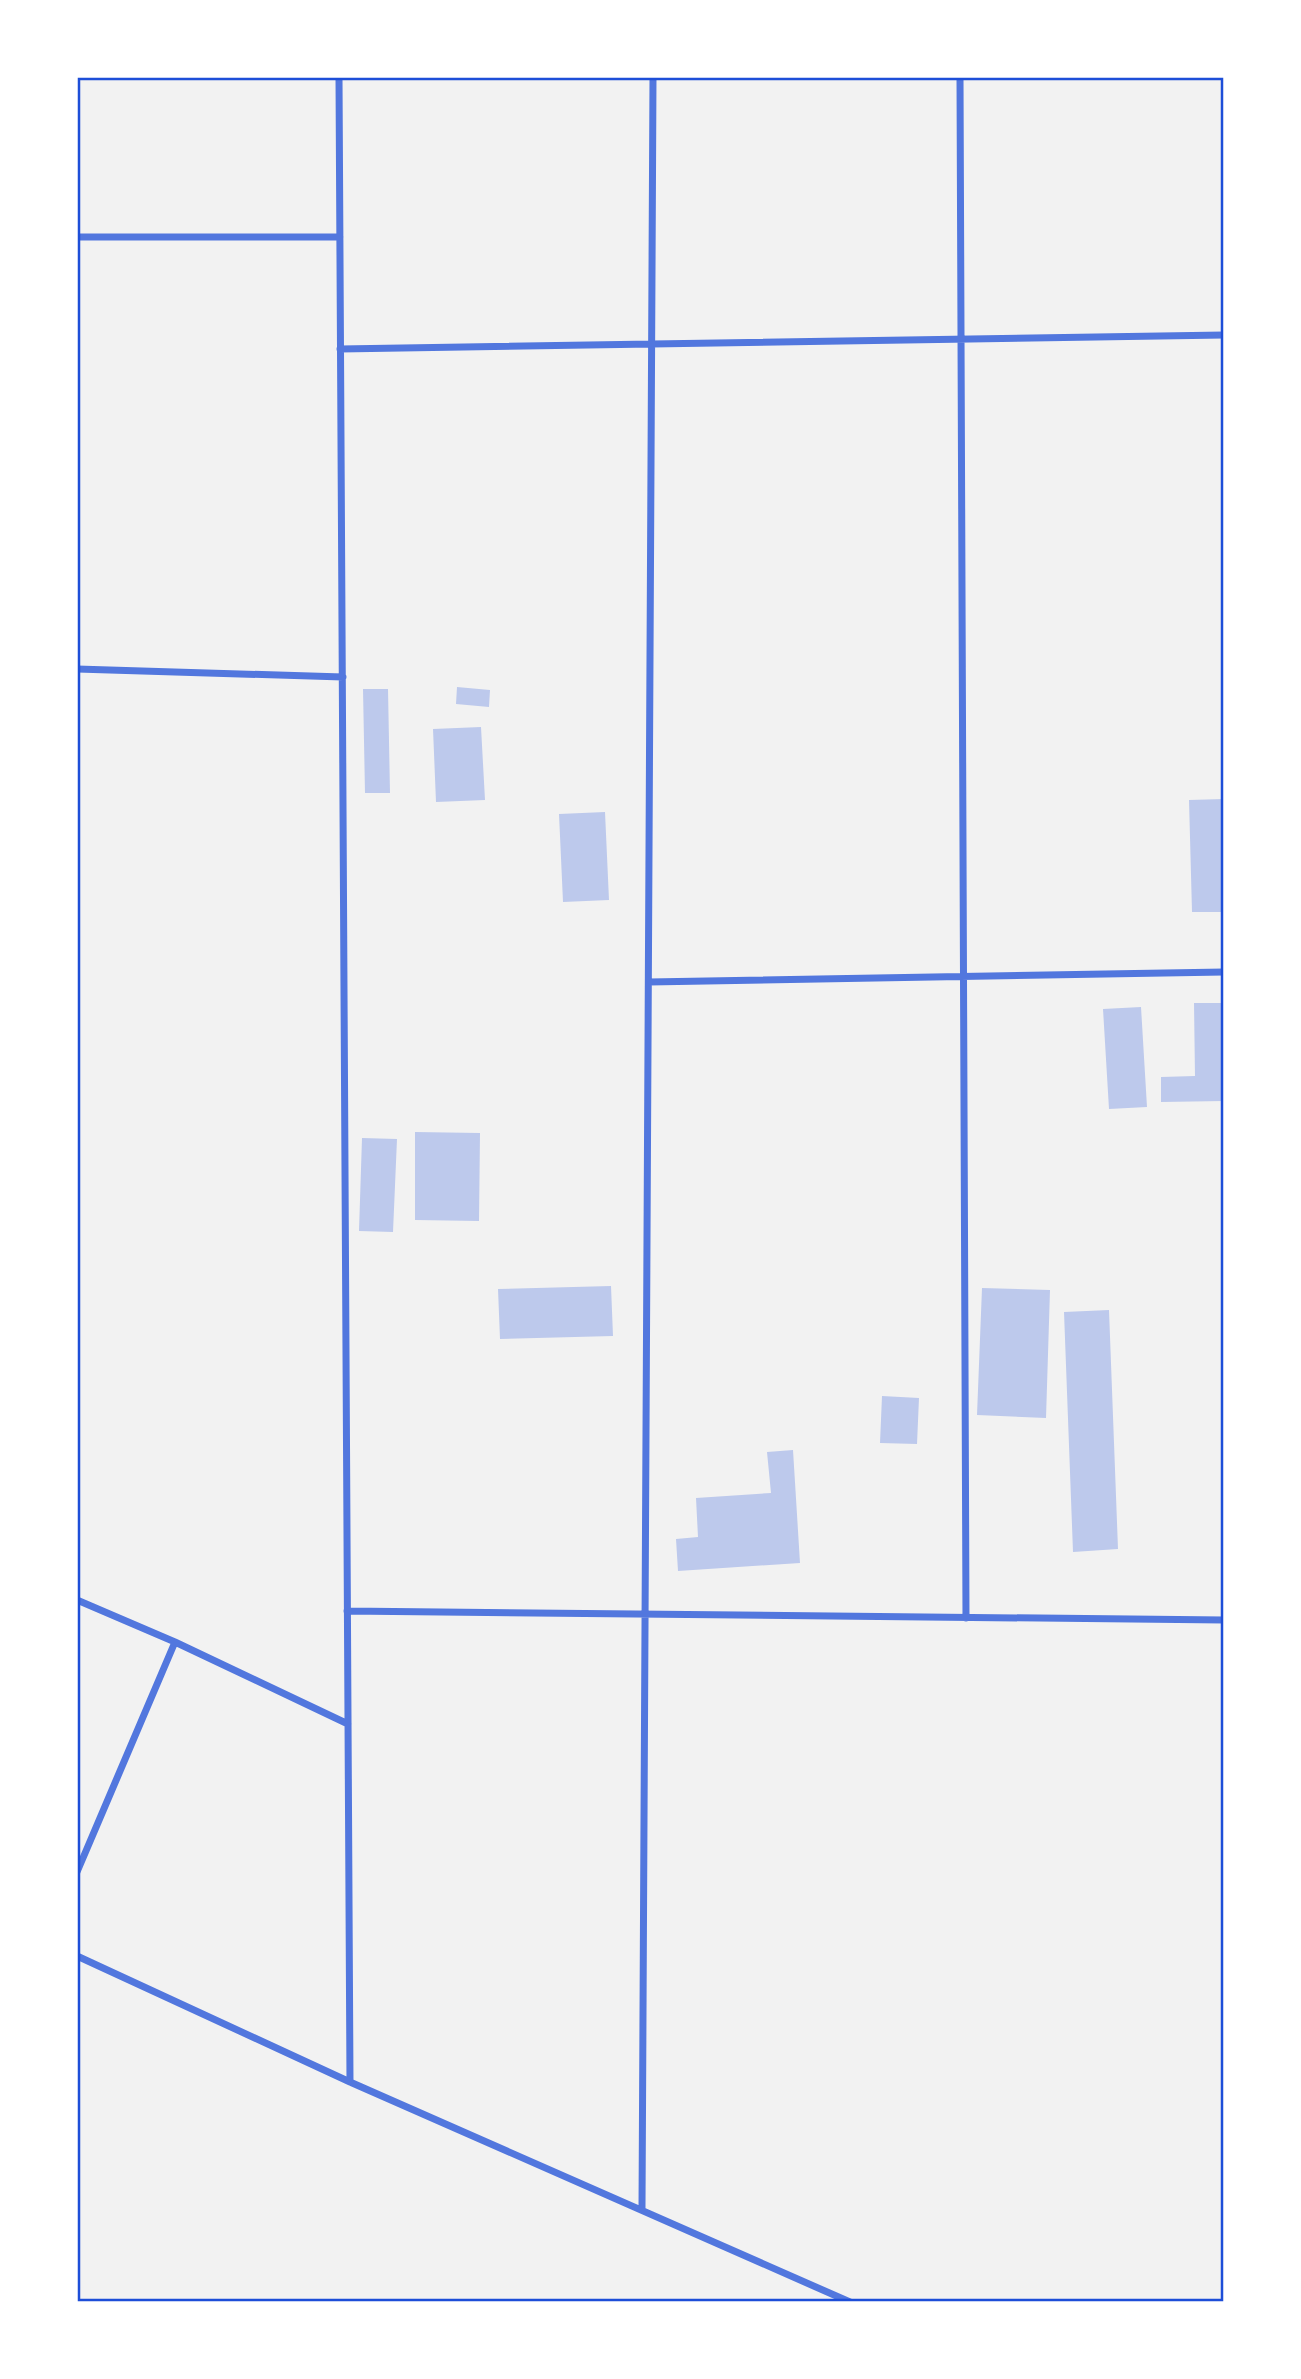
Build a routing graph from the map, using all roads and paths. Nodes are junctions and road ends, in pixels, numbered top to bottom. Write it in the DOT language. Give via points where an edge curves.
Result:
graph roads {
  1 [pos="339,77"];
  2 [pos="653,77"];
  3 [pos="960,77"];
  4 [pos="77,237"];
  5 [pos="340,237"];
  6 [pos="1224,334"];
  7 [pos="961,339"];
  8 [pos="652,344"];
  9 [pos="340,349"];
  10 [pos="77,669"];
  11 [pos="343,677"];
  12 [pos="1224,972"];
  13 [pos="964,976"];
  14 [pos="649,982"];
  15 [pos="77,1600"];
  16 [pos="348,1611"];
  17 [pos="645,1614"];
  18 [pos="966,1618"];
  19 [pos="1224,1620"];
  20 [pos="175,1643"];
  21 [pos="348,1724"];
  22 [pos="77,1872"];
  23 [pos="77,1956"];
  24 [pos="350,2082"];
  25 [pos="642,2208"];
  26 [pos="850,2302"];
  1 -- 5 [label="street"];
  2 -- 8 [label="street"];
  3 -- 7 [label="street"];
  4 -- 5 [label="street"];
  5 -- 9 [label="street"];
  6 -- 7 [label="street"];
  7 -- 8 [label="street"];
  7 -- 13 [label="street"];
  8 -- 9 [label="street"];
  8 -- 14 [label="street"];
  9 -- 11 [label="street"];
  10 -- 11 [label="street"];
  11 -- 16 [label="street"];
  12 -- 13 [label="street"];
  13 -- 14 [label="street"];
  13 -- 18 [label="street"];
  14 -- 17 [label="street"];
  15 -- 20 [label="street"];
  16 -- 17 [label="street"];
  16 -- 21 [label="street"];
  17 -- 18 [label="street"];
  17 -- 25 [label="street"];
  18 -- 19 [label="street"];
  20 -- 21 [label="street"];
  20 -- 22 [label="street"];
  21 -- 24 [label="street"];
  23 -- 24 [label="street"];
  24 -- 25 [label="street"];
  25 -- 26 [label="street"];
}
